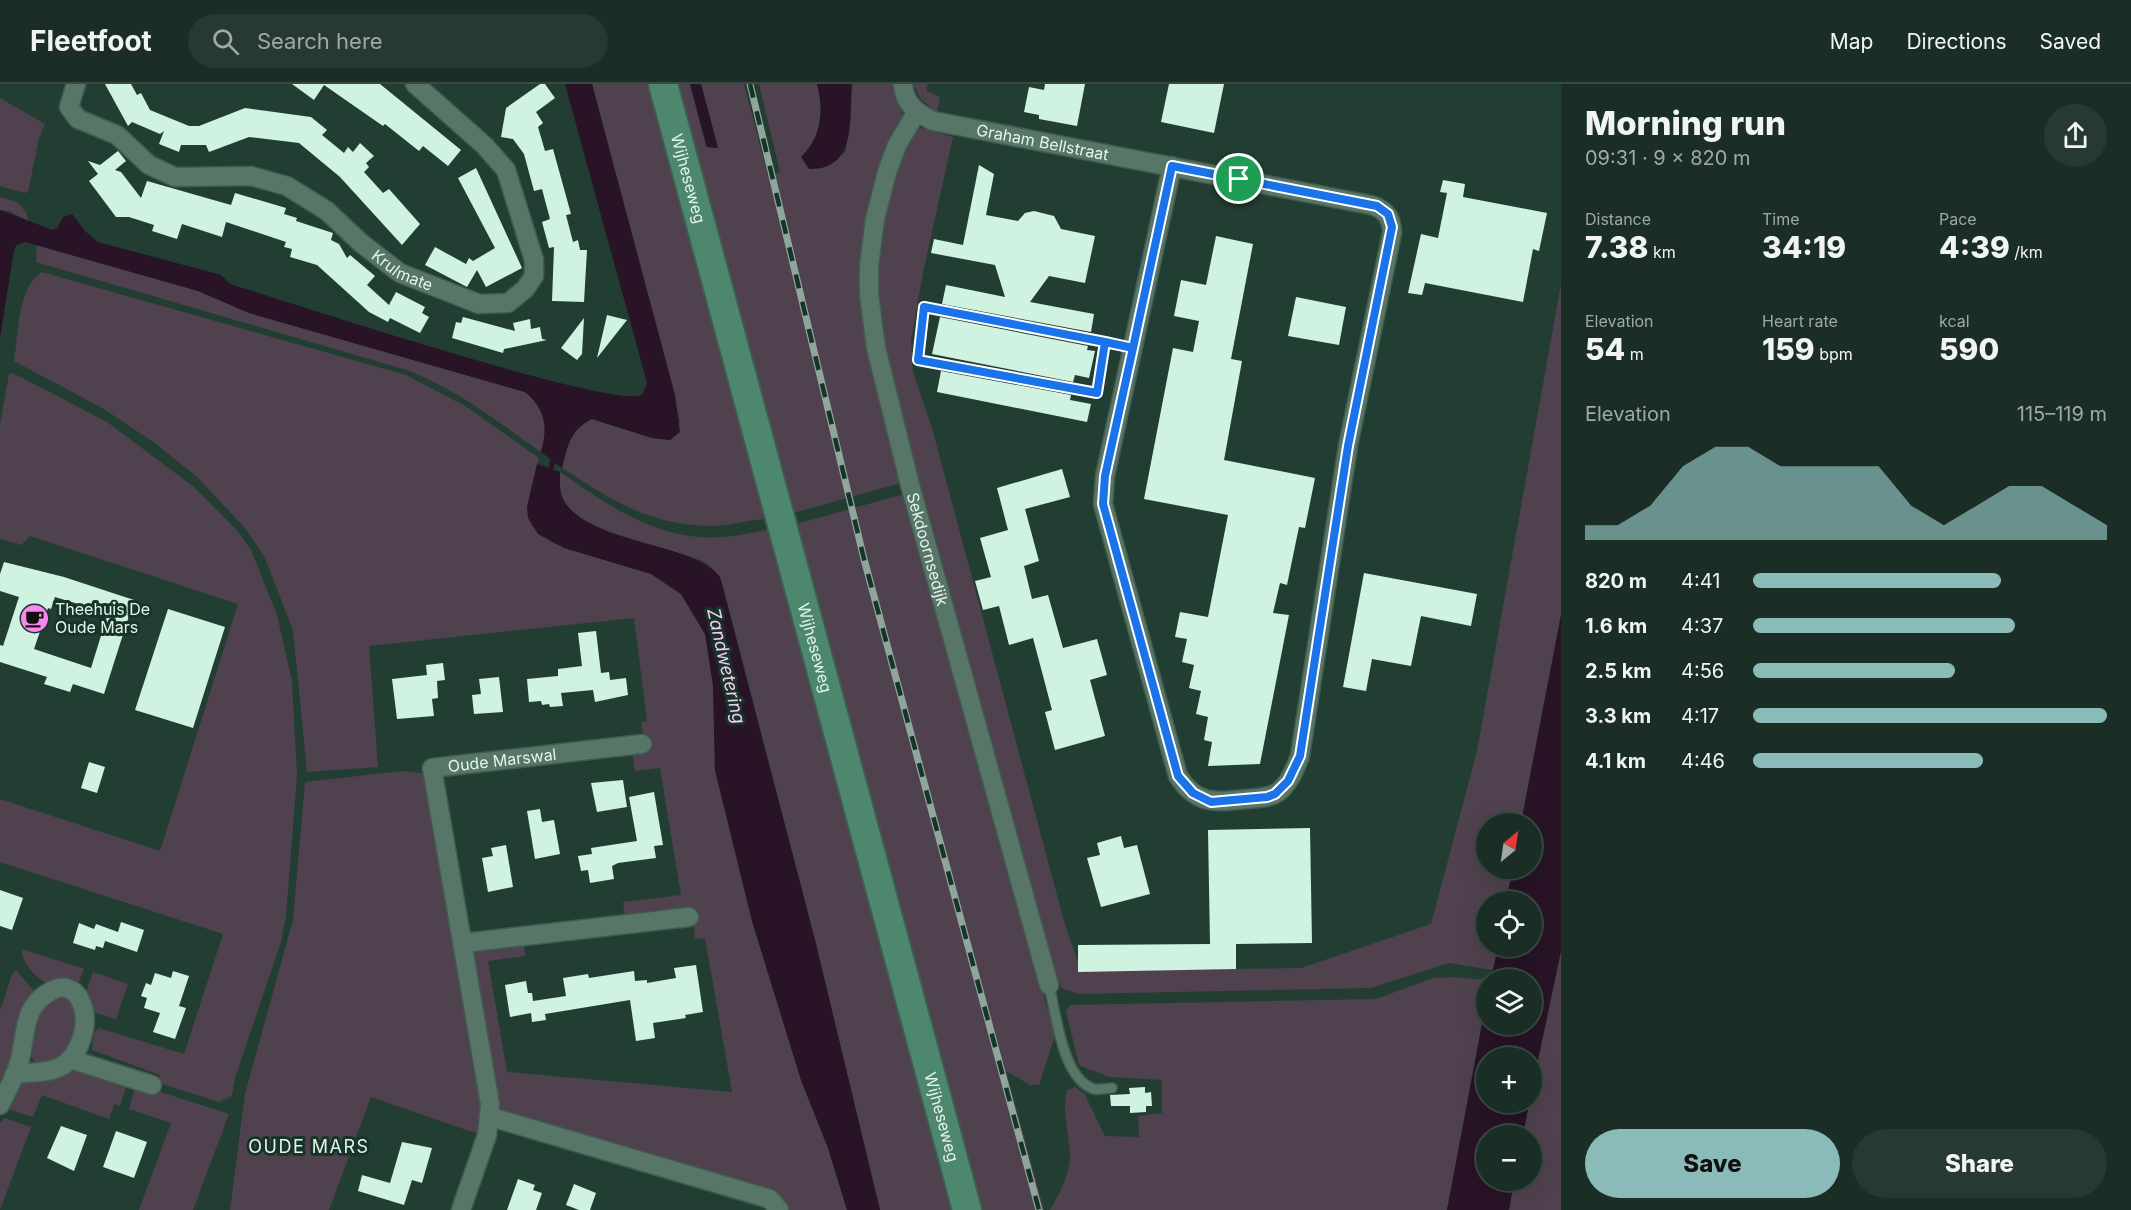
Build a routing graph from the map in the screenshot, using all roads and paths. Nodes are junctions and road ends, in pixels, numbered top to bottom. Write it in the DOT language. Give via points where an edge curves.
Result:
graph roads {
  1 [pos="76,84"];
  2 [pos="415,84"];
  3 [pos="663,84"];
  4 [pos="903,84"];
  5 [pos="916,112"];
  6 [pos="1172,166"];
  7 [pos="1105,342"];
  8 [pos="1133,348"];
  9 [pos="642,744"];
  10 [pos="689,917"];
  11 [pos="464,943"];
  12 [pos="1049,985"];
  13 [pos="70,1059"];
  14 [pos="14,1075"];
  15 [pos="152,1085"];
  16 [pos="1112,1088"];
  17 [pos="0,1105"];
  18 [pos="491,1117"];
  19 [pos="461,1210"];
  20 [pos="779,1210"];
  21 [pos="967,1210"];
  1 -- 2 [label="street, Krulmate" via="69,107 78,119 117,135 149,165 174,177 251,176 287,186 327,211 400,273 478,304 508,303 534,276 534,260 506,170 485,146"];
  3 -- 21 [label="main road, Wijheseweg"];
  4 -- 5 [label="street" via="906,99"];
  5 -- 6 [label="street, Graham Bellstraat" via="954,126"];
  5 -- 12 [label="street, Sekdoornsedijk" via="894,154 875,219 869,294 876,348 910,486"];
  6 -- 8 [label="street, Graham Bellstraat"];
  6 -- 8 [label="street, Graham Bellstraat" via="1371,205 1388,214 1392,227 1348,446 1300,756 1288,781 1267,797 1211,802 1193,793 1178,776 1103,504 1105,476"];
  7 -- 7 [label="lane" via="924,307 918,360 1097,393"];
  7 -- 8 [label="lane"];
  9 -- 11 [label="street, Oude Marswal" via="432,768"];
  10 -- 11 [label="street"];
  11 -- 18 [label="street, Oude Marswal"];
  12 -- 16 [label="lane" via="1068,1064 1077,1077 1094,1089"];
  13 -- 14 [label="street" via="54,1070"];
  13 -- 14 [label="street" via="81,1040 83,1008 75,993 60,988 40,999 28,1014"];
  13 -- 15 [label="street"];
  14 -- 17 [label="street"];
  18 -- 19 [label="street, Oude Marswal"];
  18 -- 20 [label="street" via="770,1199"];
}
